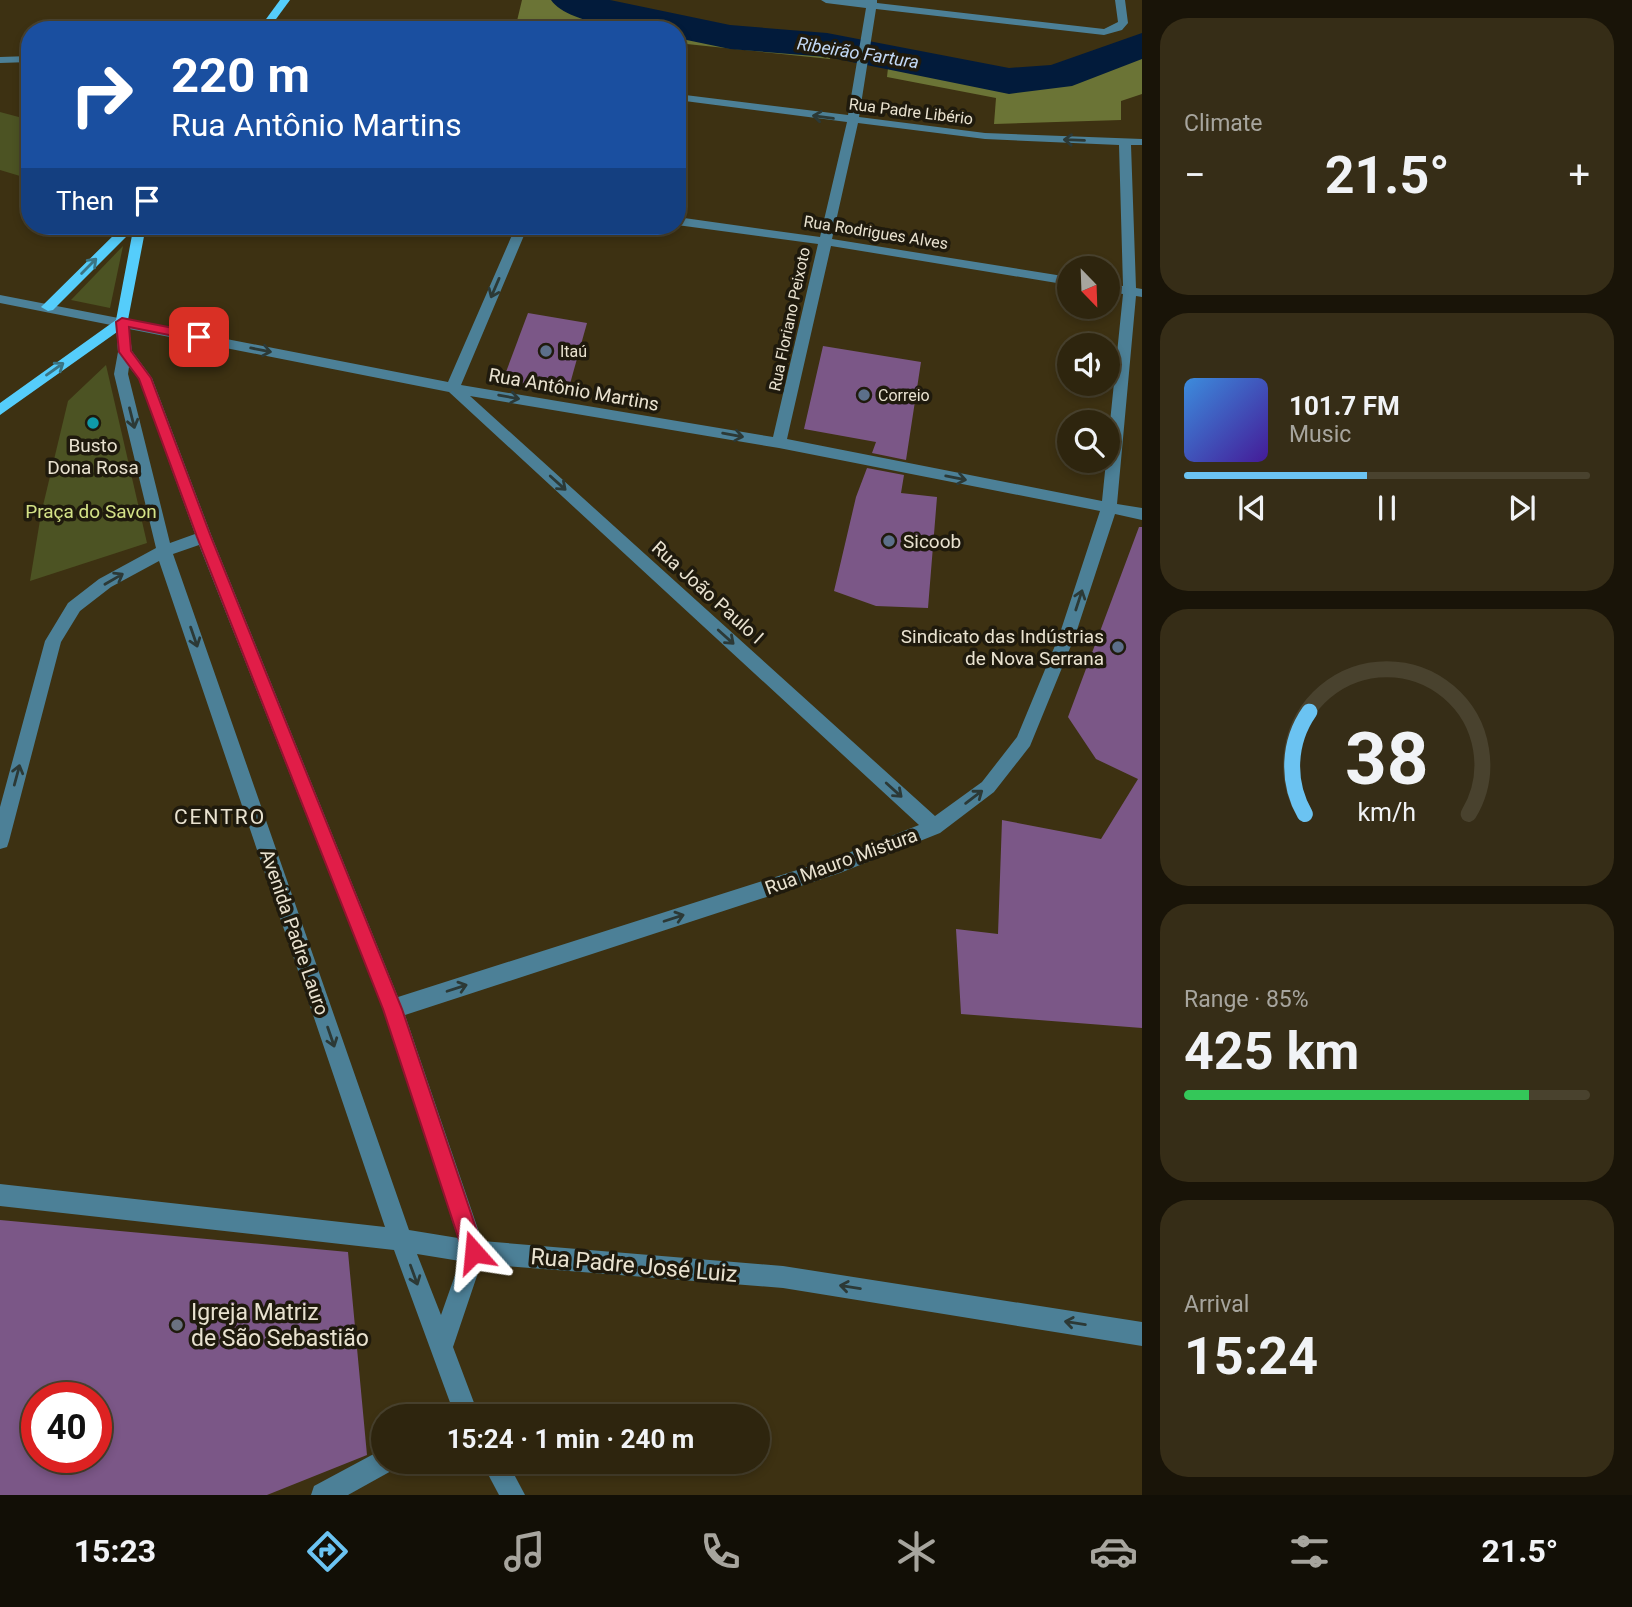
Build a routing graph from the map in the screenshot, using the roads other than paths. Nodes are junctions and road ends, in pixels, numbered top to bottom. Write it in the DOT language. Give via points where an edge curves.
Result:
graph roads {
  1 [pos="285,0"];
  2 [pos="826,0"];
  3 [pos="1120,0"];
  4 [pos="872,3"];
  5 [pos="270,21"];
  6 [pos="0,60"];
  7 [pos="21,60"];
  8 [pos="686,98"];
  9 [pos="853,121"];
  10 [pos="1125,142"];
  11 [pos="1142,142"];
  12 [pos="686,222"];
  13 [pos="121,235"];
  14 [pos="138,235"];
  15 [pos="518,235"];
  16 [pos="824,241"];
  17 [pos="1057,279"];
  18 [pos="1136,293"];
  19 [pos="0,299"];
  20 [pos="48,307"];
  21 [pos="122,322"];
  22 [pos="125,352"];
  23 [pos="453,388"];
  24 [pos="0,410"];
  25 [pos="779,443"];
  26 [pos="1110,508"];
  27 [pos="1142,514"];
  28 [pos="204,537"];
  29 [pos="164,551"];
  30 [pos="934,827"];
  31 [pos="0,841"];
  32 [pos="393,1009"];
  33 [pos="0,1195"];
  34 [pos="401,1240"];
  35 [pos="474,1252"];
  36 [pos="1142,1334"];
  37 [pos="441,1348"];
  38 [pos="459,1404"];
  39 [pos="371,1468"];
  40 [pos="501,1474"];
  41 [pos="323,1495"];
  42 [pos="513,1495"];
  1 -- 5 [label="main road"];
  2 -- 4 [label="street"];
  3 -- 4 [label="street" via="1122,23 1104,32"];
  4 -- 9 [label="street, Rua Floriano Peixoto"];
  6 -- 7 [label="street"];
  9 -- 8 [label="street, Rua Padre Libério, one-way"];
  10 -- 9 [label="street, Rua Padre Libério, one-way" via="985,136"];
  9 -- 16 [label="street, Rua Floriano Peixoto"];
  10 -- 11 [label="street, Rua Padre Libério"];
  10 -- 18 [label="street, Rua Mauro Mistura"];
  12 -- 16 [label="street, Rua Rodrigues Alves"];
  20 -- 13 [label="main road, one-way"];
  14 -- 21 [label="main road"];
  15 -- 23 [label="street, one-way"];
  16 -- 17 [label="street, Rua Rodrigues Alves"];
  16 -- 25 [label="street, Rua Floriano Peixoto"];
  18 -- 26 [label="street, Rua Mauro Mistura"];
  19 -- 20 [label="street, Rua Antônio Martins"];
  20 -- 21 [label="street, Rua Antônio Martins"];
  21 -- 22 [label="street, Avenida Padre Lauro"];
  21 -- 23 [label="street, Rua Antônio Martins, one-way"];
  24 -- 21 [label="main road, one-way"];
  22 -- 28 [label="street" via="145,378"];
  22 -- 29 [label="street, Avenida Padre Lauro, one-way" via="121,374"];
  23 -- 25 [label="street, Rua Antônio Martins, one-way"];
  23 -- 30 [label="street, Rua João Paulo I, one-way"];
  25 -- 26 [label="street, Rua Antônio Martins, one-way"];
  26 -- 27 [label="street, Rua Antônio Martins"];
  30 -- 26 [label="street, Rua Mauro Mistura, one-way" via="988,787 1024,741 1067,636"];
  28 -- 29 [label="street"];
  28 -- 32 [label="street"];
  31 -- 29 [label="street, one-way" via="53,641 74,607 105,583"];
  29 -- 34 [label="street, Avenida Padre Lauro, one-way"];
  32 -- 30 [label="street, Rua Mauro Mistura, one-way" via="840,865"];
  32 -- 35 [label="street"];
  33 -- 34 [label="street, Rua Padre José Luiz"];
  34 -- 35 [label="street, Rua Padre José Luiz"];
  34 -- 37 [label="street, Avenida Padre Lauro, one-way"];
  36 -- 35 [label="street, Rua Padre José Luiz, one-way" via="783,1277"];
  35 -- 37 [label="street"];
  37 -- 38 [label="street, Avenida Padre Lauro"];
  39 -- 41 [label="street"];
  40 -- 42 [label="street"];
}
